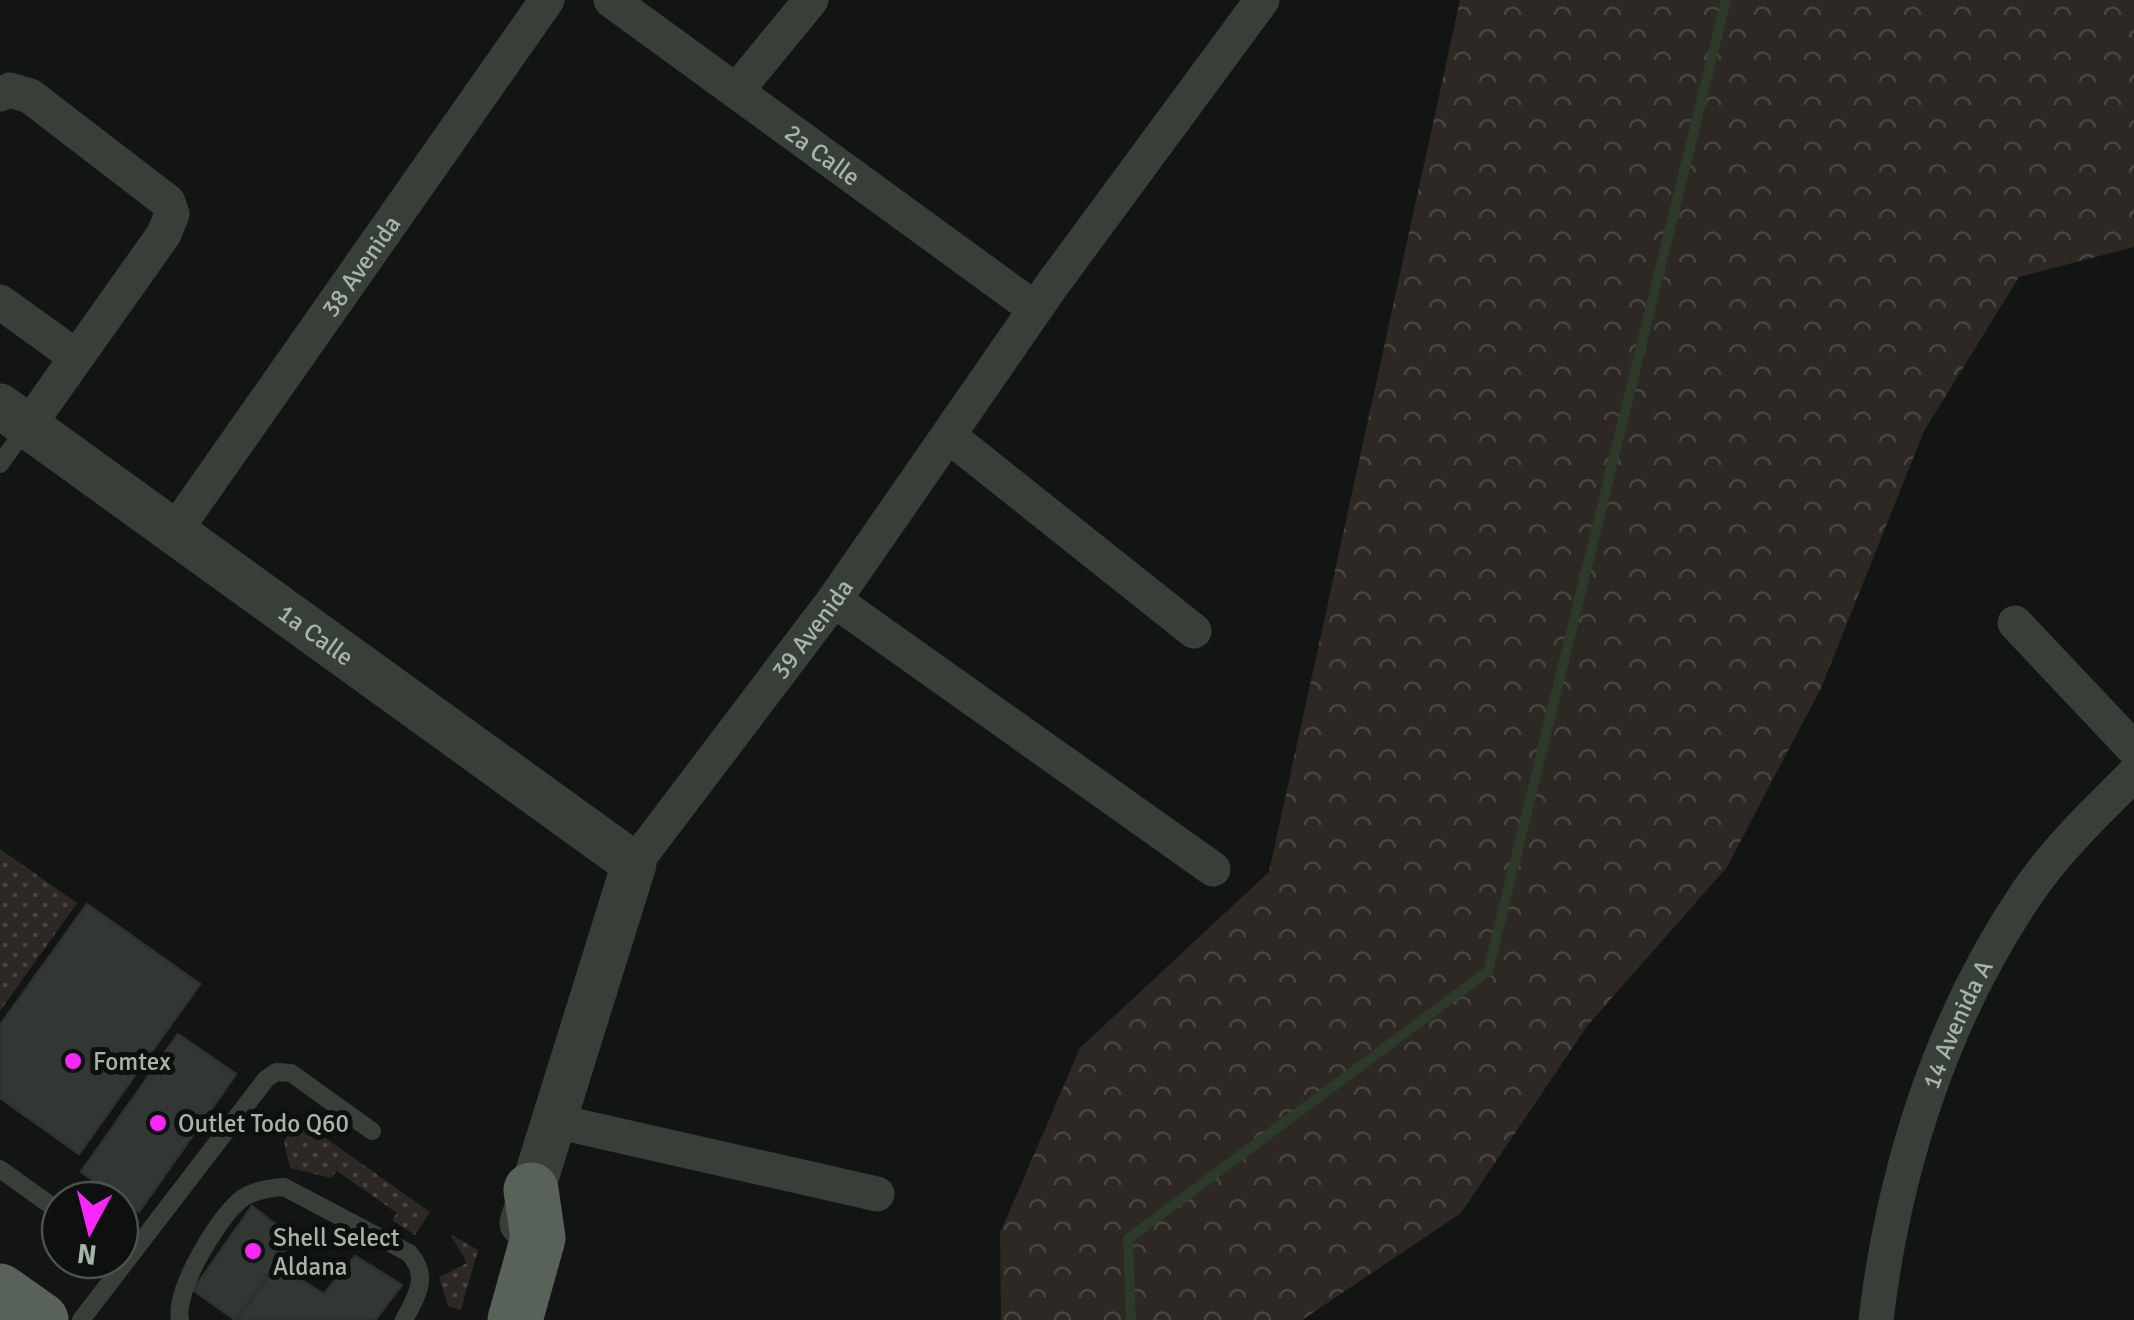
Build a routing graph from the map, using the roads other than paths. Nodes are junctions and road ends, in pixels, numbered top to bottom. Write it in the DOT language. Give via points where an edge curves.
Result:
graph roads {
  1 [pos="547,0"];
  2 [pos="611,0"];
  3 [pos="811,0"];
  4 [pos="1262,0"];
  5 [pos="737,90"];
  6 [pos="0,94"];
  7 [pos="0,302"];
  8 [pos="1035,310"];
  9 [pos="75,356"];
  10 [pos="14,416"];
  11 [pos="949,436"];
  12 [pos="0,464"];
  13 [pos="174,532"];
  14 [pos="834,600"];
  15 [pos="2015,623"];
  16 [pos="1194,631"];
  17 [pos="2134,749"];
  18 [pos="2134,774"];
  19 [pos="634,864"];
  20 [pos="1213,869"];
  21 [pos="556,1121"];
  22 [pos="372,1130"];
  23 [pos="0,1169"];
  24 [pos="532,1190"];
  25 [pos="877,1194"];
  26 [pos="40,1198"];
  27 [pos="140,1237"];
  28 [pos="108,1280"];
  29 [pos="0,1291"];
  30 [pos="41,1320"];
  31 [pos="81,1320"];
  32 [pos="180,1320"];
  33 [pos="404,1320"];
  34 [pos="496,1320"];
  35 [pos="516,1320"];
  36 [pos="1876,1320"];
  1 -- 13 [label="street, 38 Avenida"];
  2 -- 5 [label="street, 2a Calle"];
  3 -- 5 [label="street"];
  4 -- 8 [label="street, 39 Avenida"];
  5 -- 8 [label="street, 2a Calle"];
  6 -- 9 [label="street" via="30,96 168,202 172,214"];
  7 -- 9 [label="street"];
  8 -- 11 [label="street, 39 Avenida"];
  9 -- 10 [label="street"];
  10 -- 12 [label="lane"];
  10 -- 13 [label="street, 1a Calle"];
  11 -- 14 [label="street, 39 Avenida"];
  11 -- 16 [label="street"];
  13 -- 19 [label="street, 1a Calle"];
  14 -- 19 [label="street, 39 Avenida"];
  14 -- 20 [label="street"];
  15 -- 17 [label="street"];
  18 -- 36 [label="street, 14 Avenida A" via="2028,892 1945,1046 1912,1136"];
  19 -- 21 [label="street, 39 Avenida"];
  21 -- 24 [label="street, 39 Avenida"];
  21 -- 25 [label="street"];
  22 -- 27 [label="lane" via="290,1073 276,1072"];
  23 -- 26 [label="lane"];
  24 -- 34 [label="street, 39 Avenida"];
  24 -- 35 [label="highway" via="538,1238"];
  28 -- 31 [label="lane"];
  29 -- 30 [label="highway"];
  32 -- 33 [label="lane" via="182,1284 239,1201 284,1186 419,1264 422,1284"];
}
